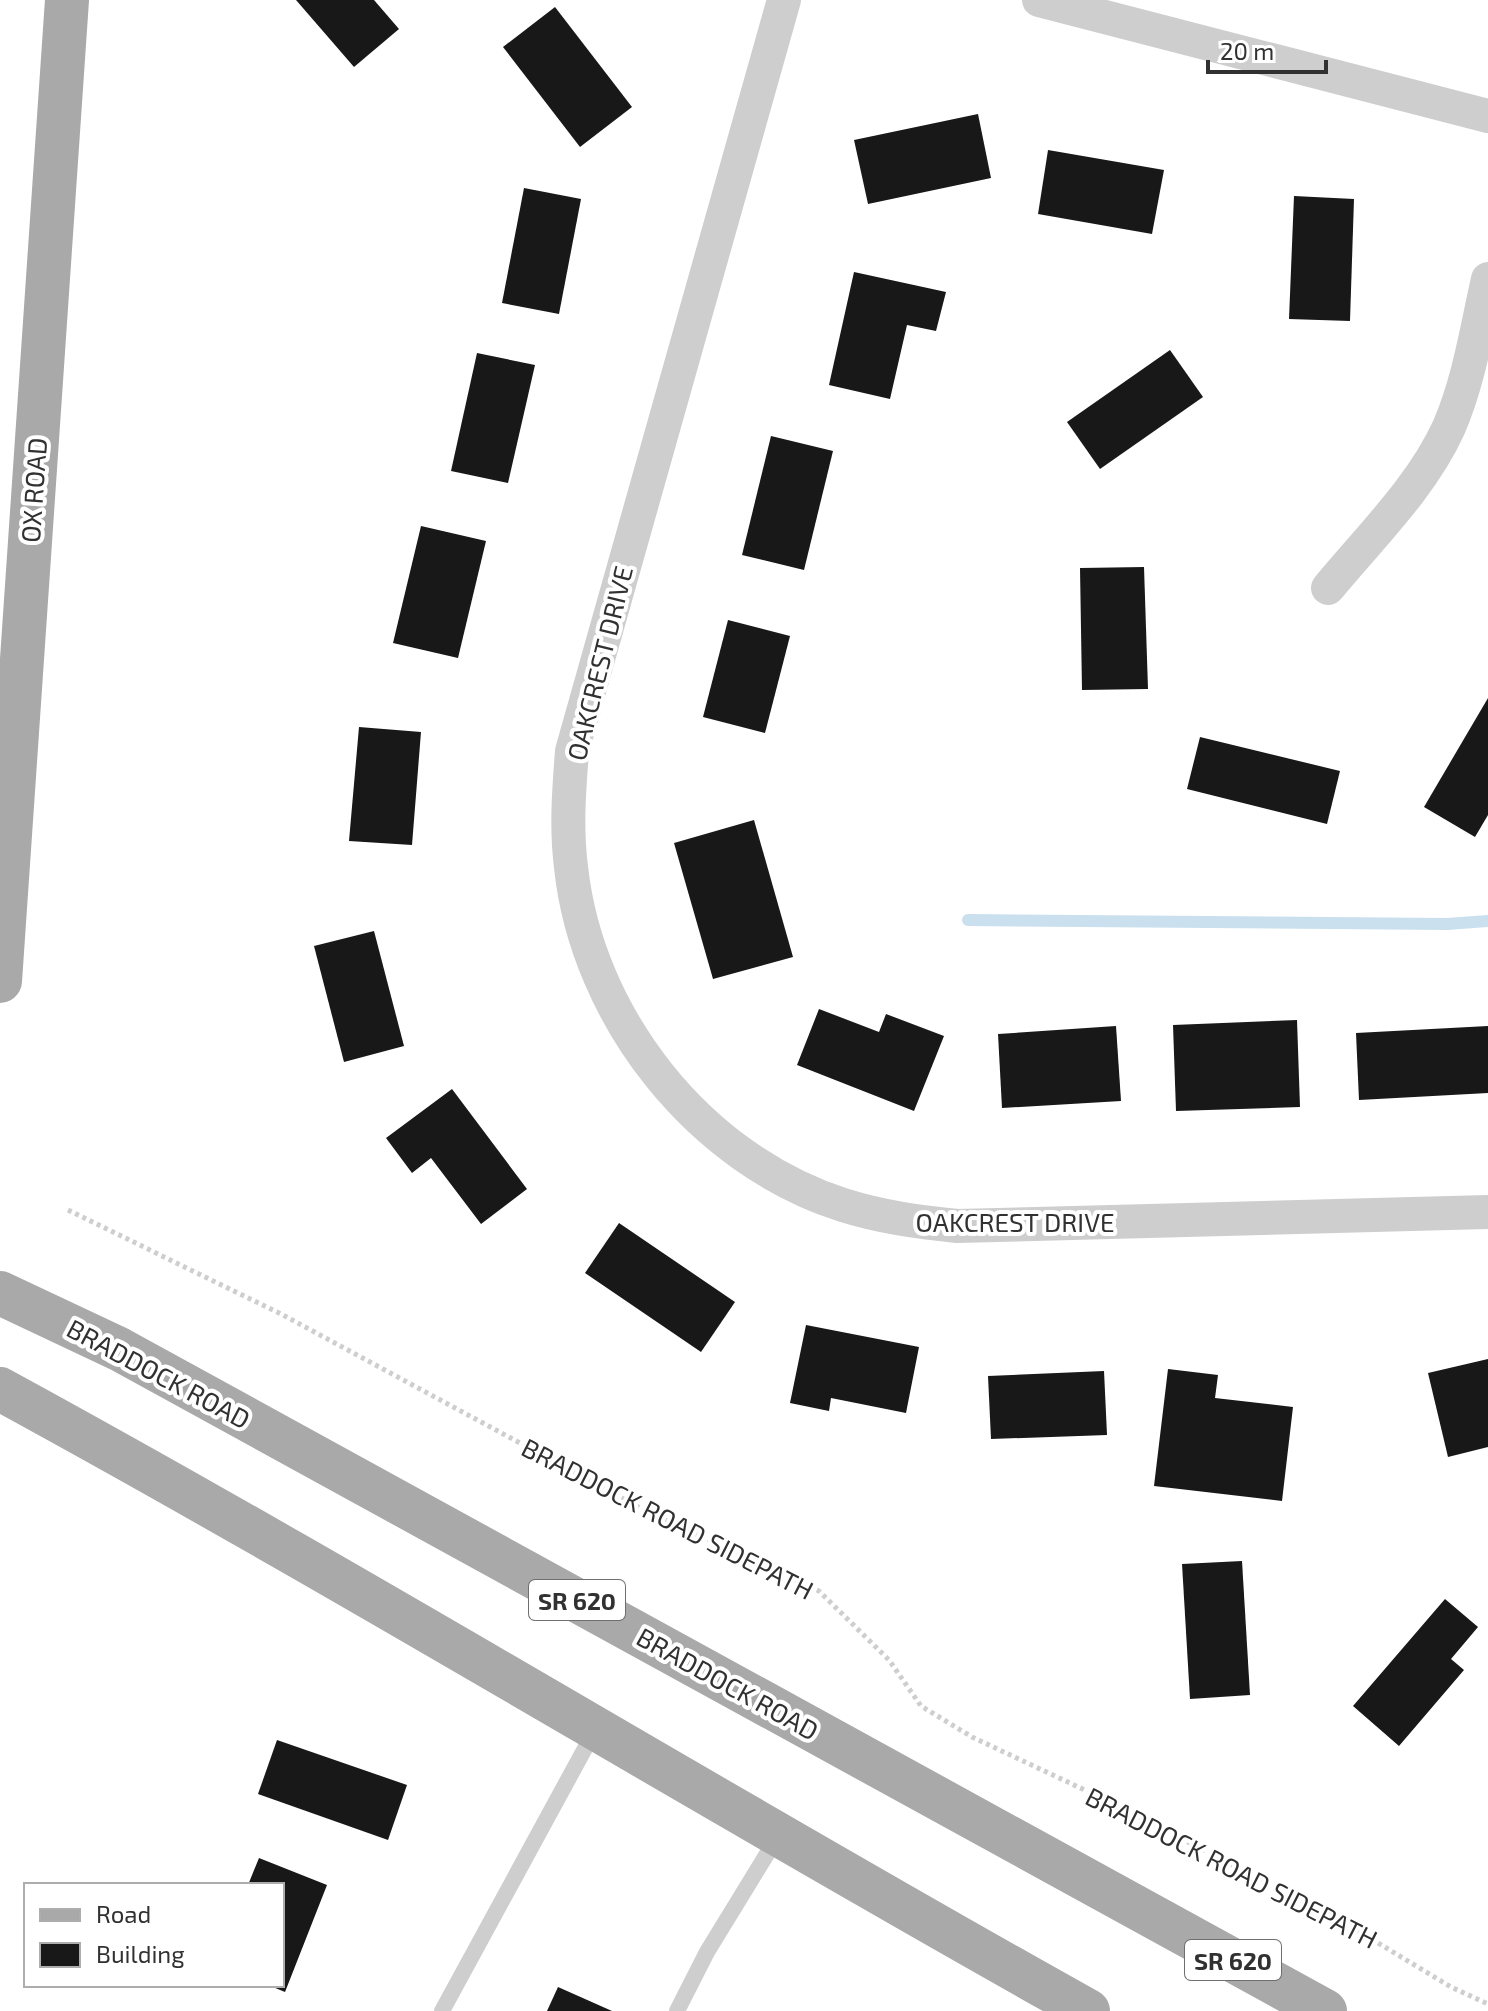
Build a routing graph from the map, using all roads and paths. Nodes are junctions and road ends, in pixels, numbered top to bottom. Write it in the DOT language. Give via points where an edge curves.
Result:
graph roads {
  1 [pos="67,0"];
  2 [pos="784,0"];
  3 [pos="1039,0"];
  4 [pos="1488,116"];
  5 [pos="1488,279"];
  6 [pos="1328,588"];
  7 [pos="0,981"];
  8 [pos="68,1210"];
  9 [pos="1488,1212"];
  10 [pos="0,1293"];
  11 [pos="0,1389"];
  12 [pos="595,1728"];
  13 [pos="778,1835"];
  14 [pos="1488,2004"];
  15 [pos="442,2011"];
  16 [pos="677,2011"];
  17 [pos="1088,2011"];
  18 [pos="1325,2011"];
  1 -- 7 [label="main road, OX ROAD"];
  2 -- 9 [label="street, OAKCREST DRIVE" via="572,751 568,812 578,912 598,974 620,1017 650,1063 721,1140 804,1190 894,1219 957,1226"];
  3 -- 4 [label="street"];
  5 -- 6 [label="street" via="1450,425 1414,484"];
  8 -- 14 [label="path, BRADDOCK ROAD SIDEPATH" via="283,1315 644,1510 819,1591 889,1660 921,1706 972,1737 1340,1920"];
  10 -- 18 [label="main road, BRADDOCK ROAD / SR 620" via="119,1349"];
  11 -- 12 [label="main road"];
  12 -- 13 [label="main road"];
  12 -- 15 [label="lane"];
  13 -- 16 [label="lane"];
  13 -- 17 [label="main road"];
}
